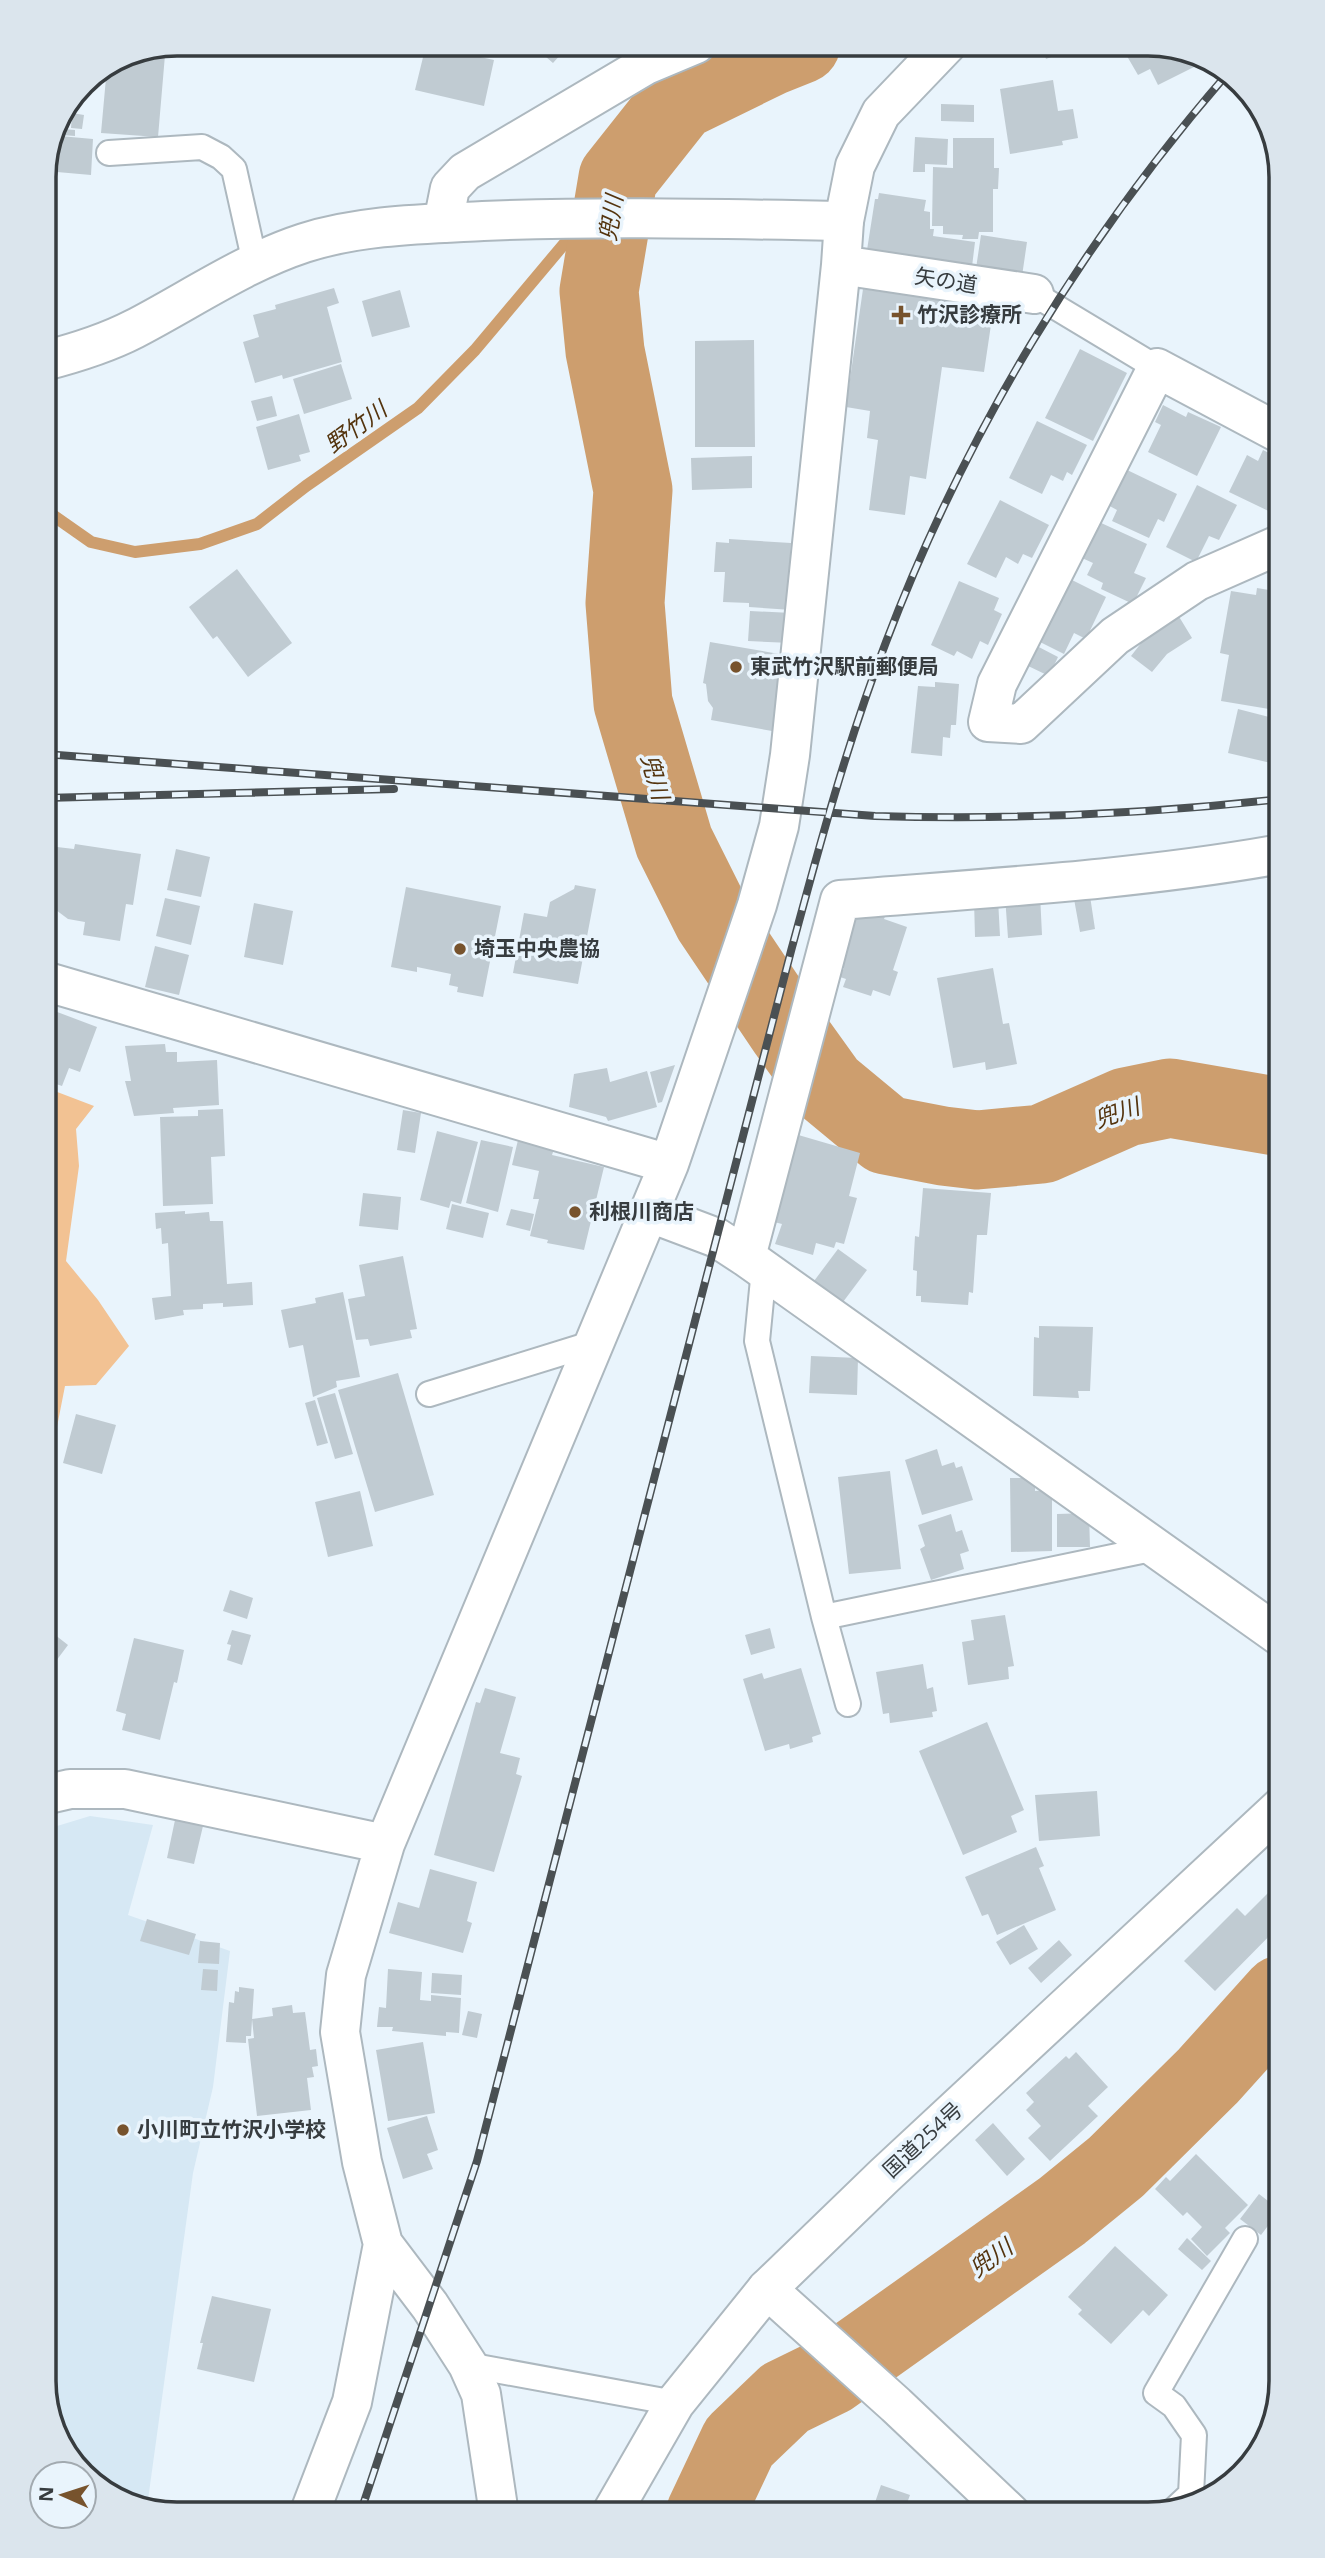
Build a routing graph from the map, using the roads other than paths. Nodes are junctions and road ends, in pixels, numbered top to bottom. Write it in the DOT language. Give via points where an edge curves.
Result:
graph roads {
  1 [pos="667,56"];
  2 [pos="936,56"];
  3 [pos="109,153"];
  4 [pos="844,221"];
  5 [pos="443,223"];
  6 [pos="255,263"];
  7 [pos="841,265"];
  8 [pos="1034,294"];
  9 [pos="56,358"];
  10 [pos="1157,368"];
  11 [pos="1269,429"];
  12 [pos="1269,549"];
  13 [pos="1269,856"];
  14 [pos="56,985"];
  15 [pos="669,1164"];
  16 [pos="648,1212"];
  17 [pos="755,1263"];
  18 [pos="594,1343"];
  19 [pos="429,1394"];
  20 [pos="1156,1548"];
  21 [pos="824,1617"];
  22 [pos="1269,1628"];
  23 [pos="848,1704"];
  24 [pos="56,1792"];
  25 [pos="1269,1818"];
  26 [pos="385,1844"];
  27 [pos="1245,2239"];
  28 [pos="383,2244"];
  29 [pos="767,2288"];
  30 [pos="468,2365"];
  31 [pos="675,2403"];
  32 [pos="1191,2494"];
  33 [pos="314,2502"];
  34 [pos="497,2502"];
  35 [pos="618,2502"];
  36 [pos="998,2502"];
  1 -- 5 [label="main road" via="465,172 450,188"];
  2 -- 4 [label="main road" via="881,113 855,166"];
  3 -- 6 [label="lane" via="202,147 221,157 234,169"];
  4 -- 5 [label="main road" via="664,218"];
  4 -- 7 [label="main road"];
  5 -- 6 [label="main road" via="356,231 304,243"];
  6 -- 9 [label="main road" via="133,330"];
  7 -- 8 [label="main road, 矢の道"];
  7 -- 15 [label="main road" via="779,826 757,905"];
  8 -- 10 [label="lane, 矢の道"];
  10 -- 11 [label="main road"];
  10 -- 12 [label="main road" via="997,684 988,722 1021,724 1115,636 1197,581"];
  13 -- 17 [label="main road" via="1115,877 840,900 789,1092"];
  14 -- 15 [label="main road"];
  15 -- 16 [label="main road"];
  16 -- 17 [label="main road" via="718,1238"];
  16 -- 18 [label="main road"];
  17 -- 20 [label="main road"];
  17 -- 21 [label="lane" via="757,1341"];
  18 -- 19 [label="lane"];
  18 -- 26 [label="main road"];
  20 -- 21 [label="lane"];
  20 -- 22 [label="main road"];
  21 -- 23 [label="lane"];
  24 -- 26 [label="main road" via="125,1789"];
  25 -- 29 [label="main road, 国道254号"];
  26 -- 28 [label="main road" via="346,1975 340,2032 362,2162"];
  27 -- 32 [label="lane" via="1156,2393 1174,2406 1194,2435"];
  28 -- 30 [label="main road"];
  28 -- 33 [label="main road" via="352,2402"];
  29 -- 31 [label="main road, 国道254号"];
  29 -- 36 [label="main road"];
  30 -- 31 [label="lane"];
  30 -- 34 [label="main road" via="481,2394"];
  31 -- 35 [label="main road, 国道254号"];
}
